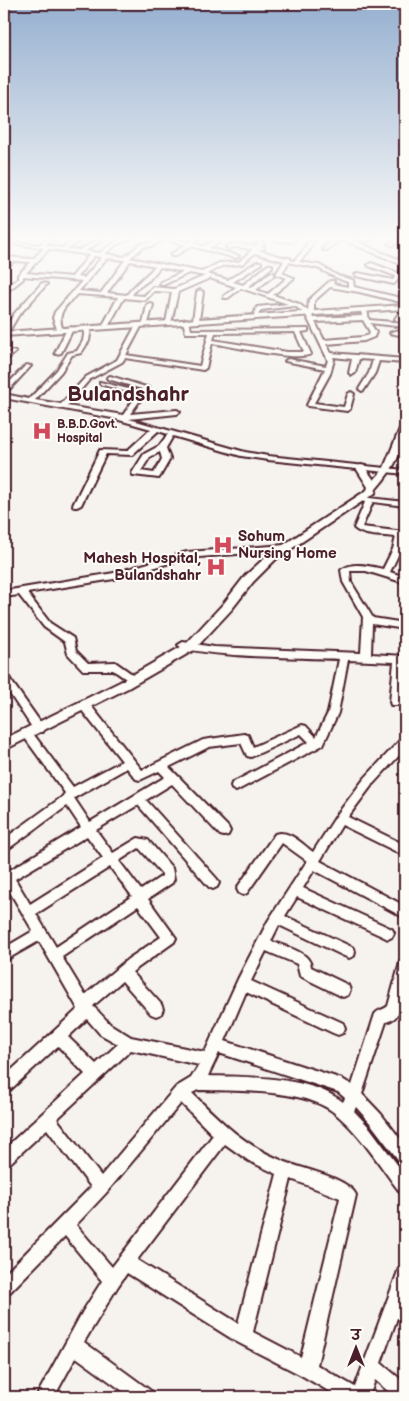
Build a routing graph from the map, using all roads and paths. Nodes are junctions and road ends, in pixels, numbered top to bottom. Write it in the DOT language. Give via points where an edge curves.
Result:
graph roads {
  1 [pos="27,302"];
  2 [pos="67,302"];
  3 [pos="121,302"];
  4 [pos="173,302"];
  5 [pos="199,302"];
  6 [pos="290,302"];
  7 [pos="311,302"];
  8 [pos="150,305"];
  9 [pos="298,305"];
  10 [pos="404,307"];
  11 [pos="256,314"];
  12 [pos="310,314"];
  13 [pos="365,316"];
  14 [pos="398,319"];
  15 [pos="196,320"];
  16 [pos="4,322"];
  17 [pos="169,322"];
  18 [pos="186,322"];
  19 [pos="12,323"];
  20 [pos="142,324"];
  21 [pos="106,325"];
  22 [pos="405,325"];
  23 [pos="60,328"];
  24 [pos="88,328"];
  25 [pos="70,330"];
  26 [pos="306,330"];
  27 [pos="212,331"];
  28 [pos="298,332"];
  29 [pos="405,332"];
  30 [pos="4,333"];
  31 [pos="393,333"];
  32 [pos="209,341"];
  33 [pos="322,342"];
  34 [pos="13,352"];
  35 [pos="58,353"];
  36 [pos="330,355"];
  37 [pos="122,356"];
  38 [pos="356,357"];
  39 [pos="377,359"];
  40 [pos="4,360"];
  41 [pos="288,361"];
  42 [pos="405,361"];
  43 [pos="28,366"];
  44 [pos="329,368"];
  45 [pos="352,373"];
  46 [pos="110,378"];
  47 [pos="102,383"];
  48 [pos="362,389"];
  49 [pos="4,392"];
  50 [pos="141,394"];
  51 [pos="351,394"];
  52 [pos="4,397"];
  53 [pos="30,401"];
  54 [pos="62,407"];
  55 [pos="178,412"];
  56 [pos="122,418"];
  57 [pos="405,426"];
  58 [pos="155,430"];
  59 [pos="170,436"];
  60 [pos="402,444"];
  61 [pos="162,448"];
  62 [pos="360,468"];
  63 [pos="387,471"];
  64 [pos="405,472"];
  65 [pos="369,494"];
  66 [pos="405,504"];
  67 [pos="77,505"];
  68 [pos="403,535"];
  69 [pos="281,548"];
  70 [pos="385,574"];
  71 [pos="405,580"];
  72 [pos="21,592"];
  73 [pos="4,594"];
  74 [pos="368,620"];
  75 [pos="405,626"];
  76 [pos="187,646"];
  77 [pos="344,657"];
  78 [pos="366,657"];
  79 [pos="402,659"];
  80 [pos="129,677"];
  81 [pos="4,678"];
  82 [pos="395,702"];
  83 [pos="84,705"];
  84 [pos="38,727"];
  85 [pos="28,734"];
  86 [pos="4,740"];
  87 [pos="405,742"];
  88 [pos="317,744"];
  89 [pos="4,745"];
  90 [pos="129,762"];
  91 [pos="161,766"];
  92 [pos="172,778"];
  93 [pos="236,786"];
  94 [pos="69,796"];
  95 [pos="140,799"];
  96 [pos="340,820"];
  97 [pos="89,830"];
  98 [pos="224,831"];
  99 [pos="4,844"];
  100 [pos="405,851"];
  101 [pos="111,860"];
  102 [pos="314,861"];
  103 [pos="5,874"];
  104 [pos="213,883"];
  105 [pos="243,889"];
  106 [pos="295,890"];
  107 [pos="140,898"];
  108 [pos="28,912"];
  109 [pos="405,912"];
  110 [pos="277,918"];
  111 [pos="388,933"];
  112 [pos="36,937"];
  113 [pos="263,944"];
  114 [pos="349,952"];
  115 [pos="4,955"];
  116 [pos="54,955"];
  117 [pos="405,966"];
  118 [pos="123,972"];
  119 [pos="243,984"];
  120 [pos="343,990"];
  121 [pos="84,1008"];
  122 [pos="156,1009"];
  123 [pos="338,1028"];
  124 [pos="58,1036"];
  125 [pos="130,1043"];
  126 [pos="216,1045"];
  127 [pos="209,1060"];
  128 [pos="96,1075"];
  129 [pos="196,1083"];
  130 [pos="4,1086"];
  131 [pos="181,1092"];
  132 [pos="355,1096"];
  133 [pos="345,1113"];
  134 [pos="48,1119"];
  135 [pos="223,1134"];
  136 [pos="405,1157"];
  137 [pos="4,1159"];
  138 [pos="286,1170"];
  139 [pos="405,1187"];
  140 [pos="101,1188"];
  141 [pos="65,1224"];
  142 [pos="125,1262"];
  143 [pos="405,1274"];
  144 [pos="112,1280"];
  145 [pos="4,1286"];
  146 [pos="399,1308"];
  147 [pos="243,1336"];
  148 [pos="74,1345"];
  149 [pos="371,1366"];
  150 [pos="307,1369"];
  151 [pos="405,1394"];
  152 [pos="45,1397"];
  153 [pos="145,1397"];
  154 [pos="355,1397"];
  155 [pos="360,1397"];
  1 -- 19 [label="street"];
  2 -- 23 [label="street" via="57,315"];
  3 -- 21 [label="street"];
  4 -- 17 [label="street"];
  5 -- 15 [label="street"];
  6 -- 9 [label="street"];
  7 -- 12 [label="street"];
  8 -- 20 [label="street"];
  9 -- 11 [label="street" via="260,308"];
  9 -- 12 [label="street"];
  10 -- 12 [label="main road"];
  10 -- 13 [label="main road"];
  10 -- 14 [label="street"];
  12 -- 13 [label="main road"];
  12 -- 15 [label="main road"];
  12 -- 18 [label="main road"];
  12 -- 33 [label="street"];
  13 -- 22 [label="street"];
  13 -- 33 [label="street" via="374,334 368,338"];
  15 -- 18 [label="main road"];
  16 -- 19 [label="street"];
  17 -- 18 [label="main road"];
  17 -- 20 [label="main road"];
  18 -- 20 [label="main road"];
  18 -- 27 [label="street" via="188,332"];
  19 -- 30 [label="street"];
  20 -- 21 [label="main road"];
  20 -- 24 [label="main road"];
  20 -- 37 [label="street"];
  21 -- 23 [label="main road"];
  23 -- 30 [label="main road"];
  24 -- 25 [label="main road"];
  24 -- 53 [label="street" via="86,341 79,352 70,354 59,371"];
  25 -- 30 [label="main road"];
  25 -- 35 [label="street"];
  26 -- 27 [label="street"];
  27 -- 32 [label="street"];
  28 -- 32 [label="street" via="308,354 287,354"];
  29 -- 31 [label="street"];
  32 -- 37 [label="street" via="201,368"];
  33 -- 36 [label="street"];
  34 -- 40 [label="street"];
  36 -- 38 [label="street"];
  36 -- 44 [label="street"];
  37 -- 54 [label="street" via="117,363 84,381"];
  38 -- 39 [label="street"];
  38 -- 45 [label="street"];
  39 -- 42 [label="street"];
  39 -- 48 [label="street"];
  41 -- 44 [label="street"];
  43 -- 49 [label="street"];
  44 -- 51 [label="street" via="310,405 347,408"];
  46 -- 50 [label="street" via="146,387"];
  47 -- 50 [label="street"];
  50 -- 56 [label="street"];
  52 -- 53 [label="street"];
  52 -- 58 [label="street"];
  53 -- 54 [label="street"];
  54 -- 56 [label="street"];
  55 -- 56 [label="street"];
  56 -- 58 [label="street"];
  57 -- 60 [label="main road"];
  58 -- 59 [label="street"];
  58 -- 62 [label="street" via="244,454"];
  58 -- 67 [label="street" via="127,454 103,452"];
  59 -- 61 [label="street"];
  59 -- 62 [label="street" via="243,457"];
  60 -- 63 [label="main road"];
  62 -- 63 [label="street"];
  62 -- 65 [label="main road"];
  63 -- 64 [label="street"];
  63 -- 65 [label="main road"];
  65 -- 66 [label="street"];
  65 -- 68 [label="street" via="358,528"];
  65 -- 69 [label="main road"];
  68 -- 70 [label="street"];
  69 -- 72 [label="street" via="187,556 114,576"];
  69 -- 76 [label="main road"];
  70 -- 71 [label="street"];
  70 -- 74 [label="street" via="361,568 345,570 347,582"];
  72 -- 73 [label="street"];
  72 -- 80 [label="street" via="47,625 70,640 71,652 86,667 116,666"];
  74 -- 75 [label="street"];
  74 -- 78 [label="street"];
  76 -- 77 [label="street"];
  76 -- 80 [label="main road"];
  76 -- 83 [label="main road" via="124,685"];
  77 -- 78 [label="street"];
  77 -- 88 [label="street" via="333,713"];
  78 -- 79 [label="street"];
  79 -- 82 [label="street"];
  80 -- 84 [label="main road"];
  81 -- 84 [label="street"];
  83 -- 84 [label="main road"];
  83 -- 90 [label="street"];
  84 -- 85 [label="main road"];
  84 -- 86 [label="main road"];
  85 -- 89 [label="main road"];
  85 -- 94 [label="street"];
  87 -- 96 [label="street" via="368,782"];
  88 -- 91 [label="street" via="300,729 252,752 244,738 207,743"];
  88 -- 93 [label="street"];
  90 -- 91 [label="street" via="140,776"];
  90 -- 94 [label="street"];
  91 -- 92 [label="street"];
  92 -- 95 [label="street"];
  92 -- 98 [label="street"];
  94 -- 97 [label="street"];
  94 -- 99 [label="street"];
  95 -- 97 [label="street"];
  95 -- 104 [label="street"];
  96 -- 100 [label="street"];
  96 -- 102 [label="street"];
  97 -- 101 [label="street"];
  97 -- 103 [label="street"];
  101 -- 107 [label="street"];
  101 -- 107 [label="street" via="134,844 141,843 168,872 168,879"];
  101 -- 108 [label="street"];
  102 -- 105 [label="street" via="284,838 279,838"];
  102 -- 106 [label="street"];
  102 -- 109 [label="street"];
  103 -- 108 [label="street"];
  106 -- 110 [label="street"];
  106 -- 111 [label="street"];
  107 -- 116 [label="street"];
  107 -- 118 [label="street" via="170,938"];
  108 -- 112 [label="street"];
  110 -- 113 [label="street"];
  110 -- 114 [label="street"];
  112 -- 115 [label="street"];
  112 -- 116 [label="street"];
  113 -- 119 [label="street"];
  113 -- 120 [label="street" via="302,960 305,971"];
  116 -- 121 [label="street"];
  117 -- 132 [label="street" via="394,1009 380,1019"];
  118 -- 121 [label="street"];
  118 -- 122 [label="street"];
  119 -- 123 [label="street"];
  119 -- 126 [label="street"];
  121 -- 124 [label="street"];
  121 -- 125 [label="street" via="104,1029"];
  124 -- 128 [label="street"];
  124 -- 130 [label="street"];
  125 -- 127 [label="street"];
  125 -- 128 [label="street"];
  126 -- 127 [label="street"];
  126 -- 132 [label="street" via="342,1086"];
  127 -- 129 [label="street"];
  128 -- 134 [label="street"];
  129 -- 131 [label="street"];
  129 -- 133 [label="street" via="286,1088 334,1103"];
  131 -- 135 [label="street"];
  131 -- 140 [label="street"];
  132 -- 133 [label="street"];
  132 -- 136 [label="street"];
  133 -- 139 [label="street"];
  134 -- 137 [label="street"];
  134 -- 140 [label="street"];
  135 -- 138 [label="street" via="254,1156"];
  135 -- 142 [label="street"];
  138 -- 147 [label="street"];
  138 -- 150 [label="street" via="348,1195"];
  140 -- 141 [label="street"];
  141 -- 144 [label="street"];
  141 -- 145 [label="street"];
  142 -- 144 [label="street"];
  142 -- 147 [label="street"];
  143 -- 146 [label="street"];
  144 -- 148 [label="street"];
  146 -- 149 [label="street"];
  147 -- 150 [label="street"];
  148 -- 152 [label="street"];
  148 -- 153 [label="street"];
  149 -- 151 [label="street"];
  149 -- 155 [label="street"];
  150 -- 154 [label="street"];
}
